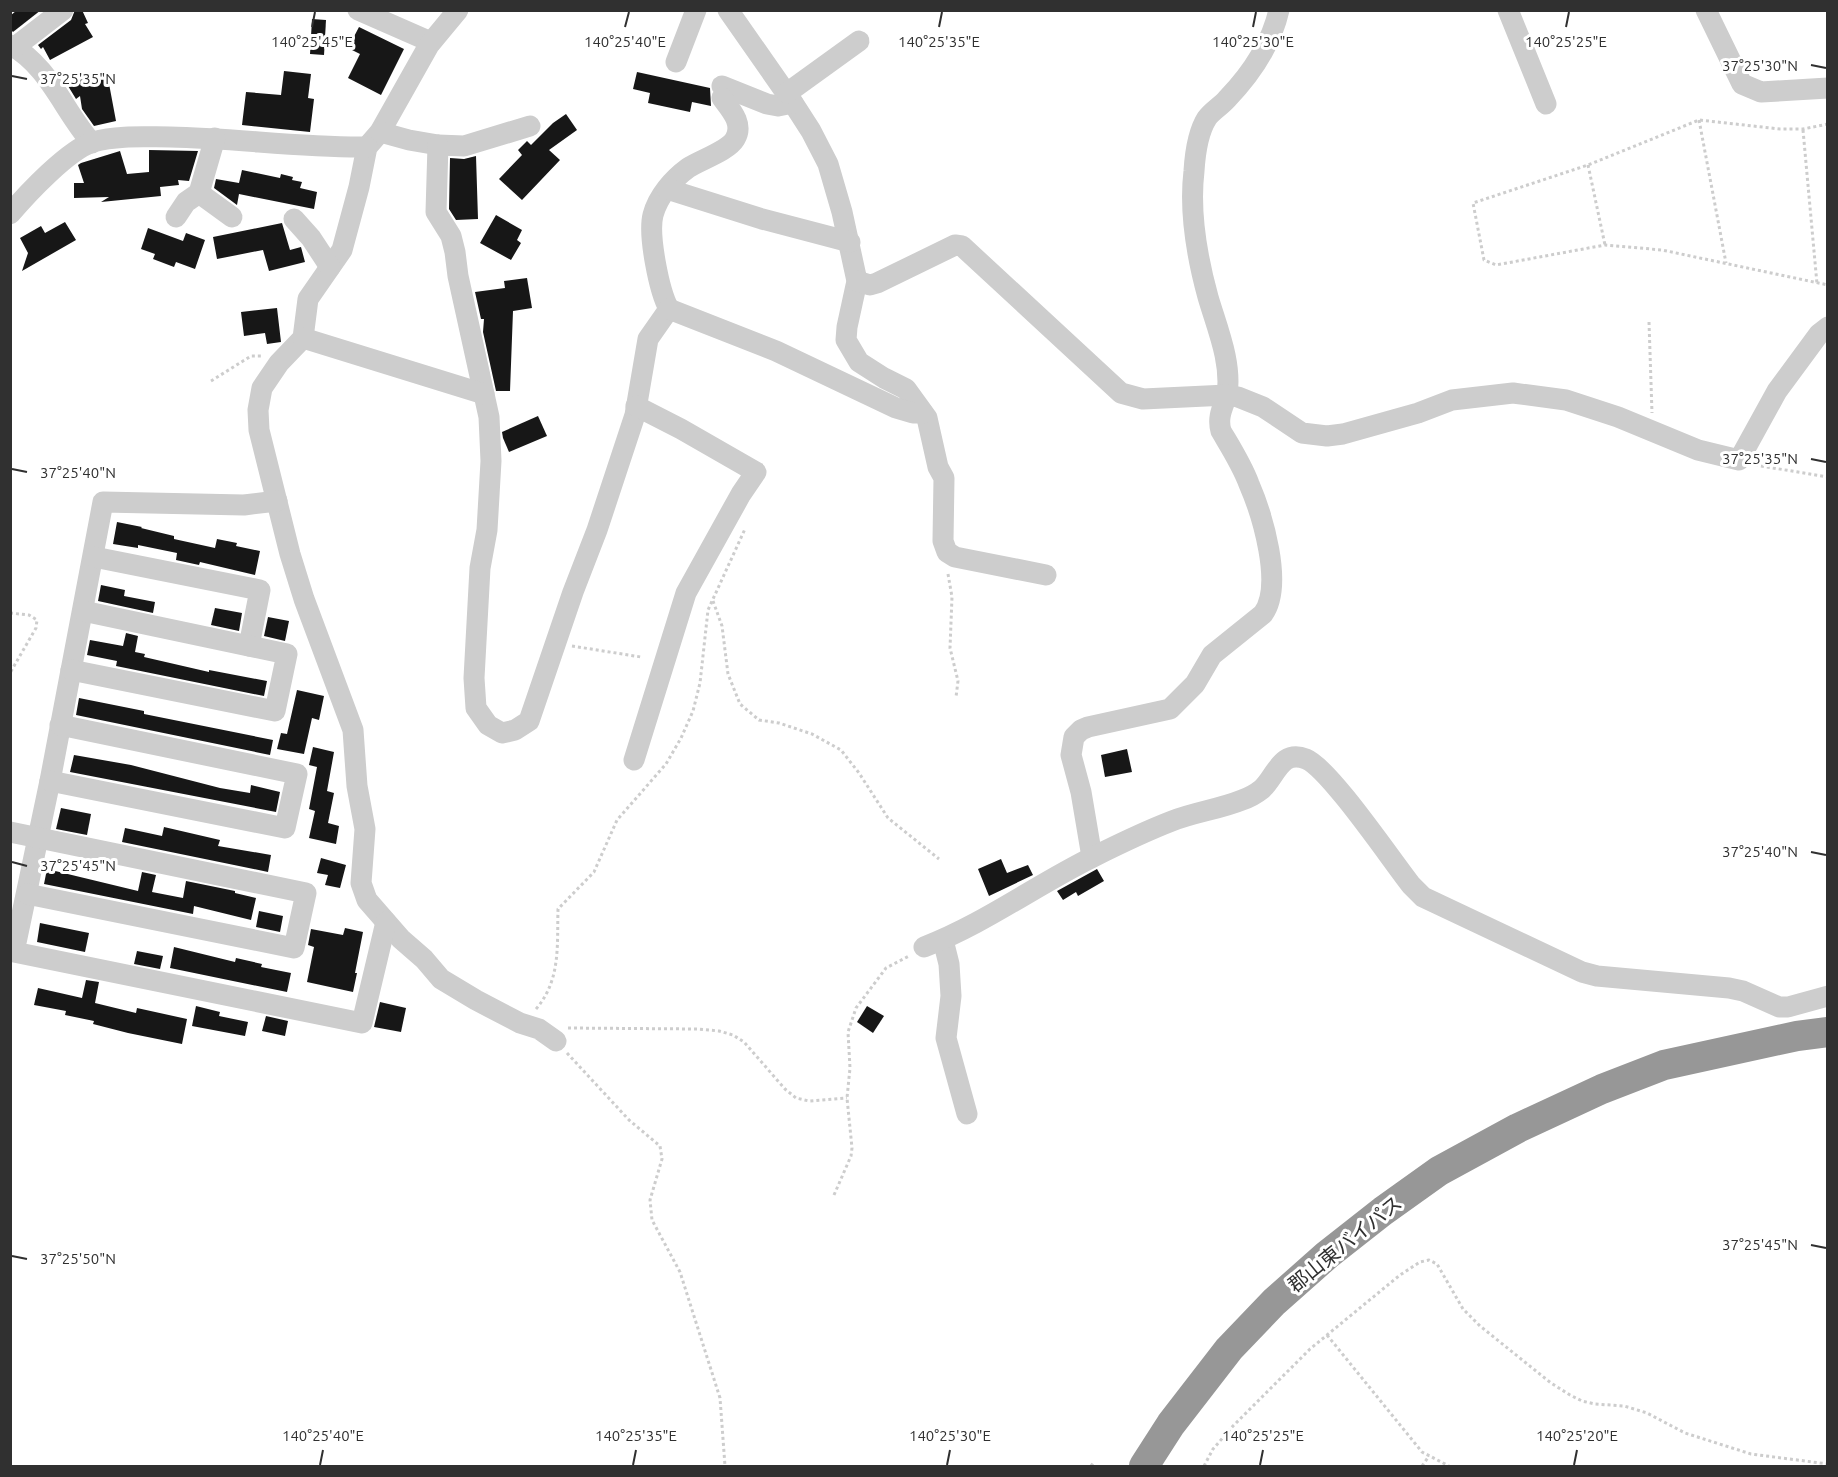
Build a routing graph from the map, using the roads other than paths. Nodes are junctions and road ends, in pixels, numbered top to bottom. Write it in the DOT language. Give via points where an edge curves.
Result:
graph roads {
  1 [pos="63,10"];
  2 [pos="358,10"];
  3 [pos="458,10"];
  4 [pos="696,10"];
  5 [pos="728,10"];
  6 [pos="1279,10"];
  7 [pos="1508,10"];
  8 [pos="1706,10"];
  9 [pos="859,41"];
  10 [pos="431,42"];
  11 [pos="13,46"];
  12 [pos="676,62"];
  13 [pos="1827,88"];
  14 [pos="790,98"];
  15 [pos="1546,104"];
  16 [pos="530,126"];
  17 [pos="215,138"];
  18 [pos="374,140"];
  19 [pos="92,142"];
  20 [pos="438,145"];
  21 [pos="667,189"];
  22 [pos="199,193"];
  23 [pos="10,214"];
  24 [pos="176,217"];
  25 [pos="232,217"];
  26 [pos="294,219"];
  27 [pos="850,242"];
  28 [pos="330,267"];
  29 [pos="857,282"];
  30 [pos="669,309"];
  31 [pos="1827,327"];
  32 [pos="303,338"];
  33 [pos="484,394"];
  34 [pos="1227,395"];
  35 [pos="636,406"];
  36 [pos="923,413"];
  37 [pos="277,501"];
  38 [pos="94,557"];
  39 [pos="1046,575"];
  40 [pos="83,611"];
  41 [pos="249,646"];
  42 [pos="71,670"];
  43 [pos="60,725"];
  44 [pos="634,760"];
  45 [pos="50,781"];
  46 [pos="10,832"];
  47 [pos="38,838"];
  48 [pos="1092,857"];
  49 [pos="27,894"];
  50 [pos="386,922"];
  51 [pos="1827,996"];
  52 [pos="1827,1032"];
  53 [pos="547,1035"];
  54 [pos="1827,1046"];
  55 [pos="1602,1089"];
  56 [pos="967,1114"];
  57 [pos="1205,1380"];
  58 [pos="1171,1425"];
  59 [pos="1134,1467"];
  60 [pos="1144,1467"];
  61 [pos="1165,1467"];
  1 -- 11 [label="street"];
  2 -- 10 [label="street"];
  3 -- 10 [label="street"];
  4 -- 12 [label="street"];
  5 -- 14 [label="street"];
  6 -- 34 [label="street" via="1262,56 1207,118 1194,171 1192,210 1201,268 1228,374"];
  7 -- 15 [label="street"];
  8 -- 13 [label="street" via="1742,84 1761,92"];
  9 -- 14 [label="street"];
  10 -- 18 [label="street"];
  11 -- 19 [label="street" via="51,82 80,130"];
  14 -- 21 [label="street" via="778,106 722,92 737,121 735,140 688,168"];
  14 -- 27 [label="street" via="828,164"];
  16 -- 20 [label="street" via="464,146"];
  17 -- 18 [label="street" via="323,147"];
  17 -- 19 [label="street" via="129,137"];
  17 -- 22 [label="street"];
  18 -- 20 [label="street"];
  18 -- 28 [label="street" via="342,250"];
  19 -- 23 [label="street" via="58,166"];
  20 -- 33 [label="street" via="436,212 451,236"];
  21 -- 27 [label="street"];
  21 -- 30 [label="street" via="653,216 657,276"];
  22 -- 24 [label="street" via="186,202"];
  22 -- 25 [label="street"];
  26 -- 28 [label="street"];
  27 -- 29 [label="street"];
  28 -- 32 [label="street" via="308,299"];
  29 -- 34 [label="street" via="877,283 955,245 962,246 1121,393 1143,399"];
  29 -- 36 [label="street" via="846,340 859,362 906,389"];
  30 -- 35 [label="street" via="648,339"];
  30 -- 36 [label="street" via="776,351 896,408"];
  31 -- 34 [label="street" via="1777,391 1739,460 1698,450 1566,400 1513,393 1452,400 1418,413 1327,436 1302,434 1252,401"];
  32 -- 33 [label="street"];
  32 -- 37 [label="street" via="262,388 258,410"];
  33 -- 35 [label="street" via="491,461 474,678 476,708 488,725 502,733 529,721"];
  34 -- 48 [label="street" via="1219,423 1250,484 1259,512 1269,551 1268,607 1212,655 1195,684 1170,709 1088,727 1074,737 1071,755"];
  35 -- 44 [label="street" via="756,472 686,593"];
  36 -- 39 [label="street" via="944,478 943,541 947,552 955,557"];
  37 -- 38 [label="street" via="244,505 103,502"];
  37 -- 50 [label="street" via="304,599 353,730 365,829 362,889"];
  38 -- 40 [label="street"];
  38 -- 41 [label="street" via="260,590"];
  40 -- 41 [label="street"];
  40 -- 42 [label="street"];
  41 -- 42 [label="street" via="287,654 275,711"];
  42 -- 43 [label="street"];
  43 -- 45 [label="street"];
  43 -- 45 [label="street" via="297,774 285,828"];
  45 -- 47 [label="street"];
  46 -- 47 [label="street"];
  47 -- 49 [label="street"];
  47 -- 49 [label="street" via="306,893 294,948"];
  48 -- 51 [label="street" via="1173,821 1244,799 1262,789 1281,762 1298,757 1308,759 1327,777 1423,897 1582,972 1729,988 1788,1008"];
  48 -- 56 [label="street" via="934,944 949,964 951,996 946,1038"];
  49 -- 50 [label="street" via="14,952 362,1023"];
  50 -- 53 [label="street" via="441,979"];
  52 -- 55 [label="highway, 郡山東バイパス" via="1664,1065"];
  54 -- 55 [label="highway, 郡山東バイパス"];
  55 -- 57 [label="highway, 郡山東バイパス" via="1477,1149 1383,1211 1274,1302"];
  57 -- 58 [label="highway, 郡山東バイパス"];
  57 -- 61 [label="highway"];
  58 -- 59 [label="highway"];
  58 -- 60 [label="highway, 郡山東バイパス"];
}
